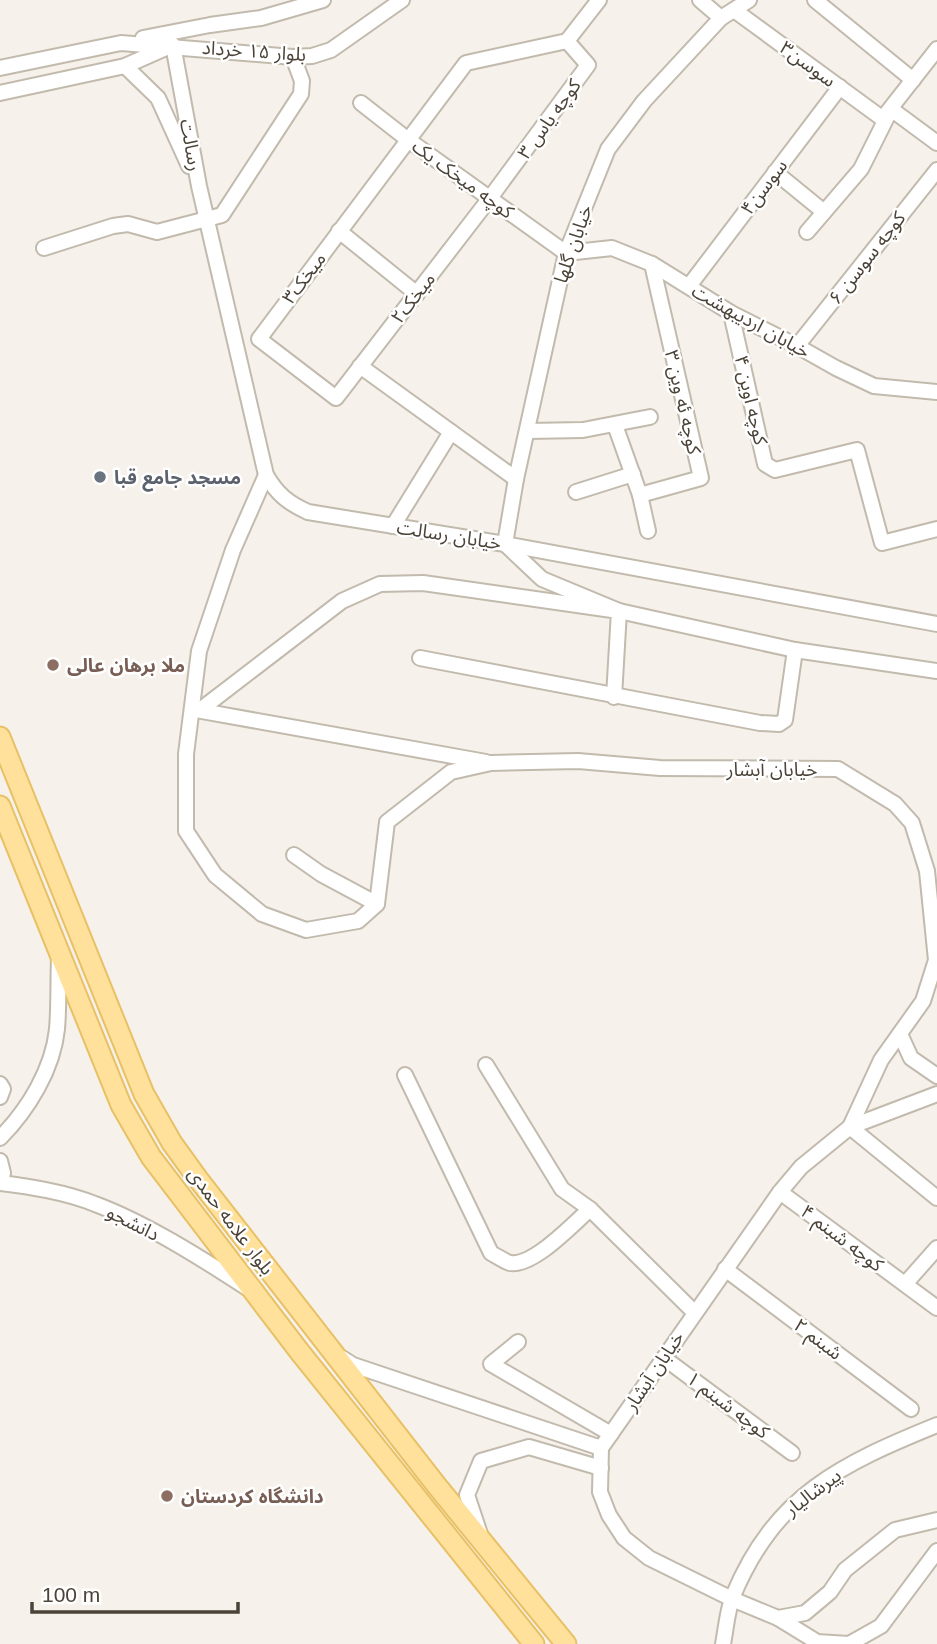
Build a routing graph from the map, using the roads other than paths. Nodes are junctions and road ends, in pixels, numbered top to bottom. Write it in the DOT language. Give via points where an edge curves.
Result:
graph roads {
  1 [pos="323,0"];
  2 [pos="402,0"];
  3 [pos="599,0"];
  4 [pos="700,0"];
  5 [pos="749,0"];
  6 [pos="815,0"];
  7 [pos="734,10"];
  8 [pos="721,18"];
  9 [pos="567,41"];
  10 [pos="121,43"];
  11 [pos="173,45"];
  12 [pos="937,49"];
  13 [pos="293,57"];
  14 [pos="125,66"];
  15 [pos="0,68"];
  16 [pos="913,80"];
  17 [pos="840,87"];
  18 [pos="0,93"];
  19 [pos="361,103"];
  20 [pos="887,114"];
  21 [pos="407,139"];
  22 [pos="937,143"];
  23 [pos="937,170"];
  24 [pos="775,172"];
  25 [pos="199,187"];
  26 [pos="490,198"];
  27 [pos="824,212"];
  28 [pos="206,218"];
  29 [pos="339,231"];
  30 [pos="807,232"];
  31 [pos="44,248"];
  32 [pos="566,253"];
  33 [pos="652,264"];
  34 [pos="689,286"];
  35 [pos="417,293"];
  36 [pos="731,313"];
  37 [pos="797,346"];
  38 [pos="360,366"];
  39 [pos="937,392"];
  40 [pos="336,398"];
  41 [pos="650,417"];
  42 [pos="615,425"];
  43 [pos="528,430"];
  44 [pos="451,432"];
  45 [pos="634,474"];
  46 [pos="266,475"];
  47 [pos="516,479"];
  48 [pos="576,492"];
  49 [pos="640,495"];
  50 [pos="393,526"];
  51 [pos="937,529"];
  52 [pos="648,530"];
  53 [pos="505,544"];
  54 [pos="619,611"];
  55 [pos="937,624"];
  56 [pos="795,650"];
  57 [pos="420,658"];
  58 [pos="937,671"];
  59 [pos="614,697"];
  60 [pos="195,710"];
  61 [pos="0,737"];
  62 [pos="491,763"];
  63 [pos="0,806"];
  64 [pos="294,855"];
  65 [pos="377,904"];
  66 [pos="59,953"];
  67 [pos="937,960"];
  68 [pos="900,1034"];
  69 [pos="486,1065"];
  70 [pos="405,1075"];
  71 [pos="937,1076"];
  72 [pos="0,1084"];
  73 [pos="937,1094"];
  74 [pos="0,1097"];
  75 [pos="850,1127"];
  76 [pos="0,1138"];
  77 [pos="0,1161"];
  78 [pos="0,1183"];
  79 [pos="780,1192"];
  80 [pos="937,1198"];
  81 [pos="590,1209"];
  82 [pos="937,1248"];
  83 [pos="725,1269"];
  84 [pos="905,1284"];
  85 [pos="254,1293"];
  86 [pos="937,1308"];
  87 [pos="694,1312"];
  88 [pos="518,1342"];
  89 [pos="332,1352"];
  90 [pos="664,1357"];
  91 [pos="911,1409"];
  92 [pos="937,1425"];
  93 [pos="611,1434"];
  94 [pos="601,1448"];
  95 [pos="792,1453"];
  96 [pos="601,1468"];
  97 [pos="937,1520"];
  98 [pos="483,1542"];
  99 [pos="937,1551"];
  100 [pos="732,1599"];
  101 [pos="778,1618"];
  102 [pos="534,1644"];
  103 [pos="566,1644"];
  104 [pos="723,1644"];
  1 -- 10 [label="street, بلوار ۱۵ خرداد" via="261,18"];
  2 -- 13 [label="street, بلوار ۱۵ خرداد" via="331,50"];
  3 -- 9 [label="street"];
  4 -- 8 [label="street"];
  5 -- 7 [label="street, خیابان گلها"];
  6 -- 16 [label="street"];
  7 -- 8 [label="street, خیابان گلها"];
  7 -- 17 [label="street, سوسن۳"];
  8 -- 32 [label="street, خیابان گلها" via="644,101 608,149"];
  9 -- 21 [label="street, میخک۳" via="466,63"];
  9 -- 26 [label="street, کوچه یاس ۳" via="588,65"];
  10 -- 11 [label="street"];
  10 -- 15 [label="street"];
  11 -- 13 [label="street, بلوار ۱۵ خرداد"];
  11 -- 14 [label="street"];
  11 -- 25 [label="street, رسالت"];
  12 -- 16 [label="street"];
  13 -- 28 [label="street" via="302,94 222,215"];
  14 -- 18 [label="street"];
  14 -- 25 [label="street, رسالت" via="158,98"];
  16 -- 20 [label="street"];
  17 -- 20 [label="street, سوسن۳"];
  17 -- 24 [label="street, سوسن۴"];
  19 -- 21 [label="street, کوچه میخک یک"];
  20 -- 22 [label="street"];
  20 -- 27 [label="street" via="861,169"];
  21 -- 26 [label="street, کوچه میخک یک"];
  21 -- 29 [label="street, میخک۳"];
  23 -- 37 [label="street, کوچه سوسن ۶"];
  24 -- 27 [label="street"];
  24 -- 34 [label="street, سوسن۴"];
  25 -- 28 [label="street, خیابان رسالت"];
  26 -- 32 [label="street, کوچه میخک یک"];
  26 -- 35 [label="street, میخک۲"];
  27 -- 30 [label="street"];
  28 -- 31 [label="street" via="157,232 128,224 113,226"];
  28 -- 46 [label="street, خیابان رسالت"];
  29 -- 35 [label="street"];
  29 -- 40 [label="street, میخک۳" via="259,339"];
  32 -- 33 [label="street, خیابان اردیبهشت" via="612,248"];
  32 -- 43 [label="street, خیابان گلها"];
  33 -- 34 [label="street, خیابان اردیبهشت"];
  33 -- 49 [label="street, کوچه ئه وین ۳" via="701,478"];
  34 -- 36 [label="street, خیابان اردیبهشت"];
  35 -- 38 [label="street, میخک۲"];
  36 -- 37 [label="street, خیابان اردیبهشت"];
  36 -- 51 [label="street, کوچه اوین ۴" via="765,464 775,470 857,450 882,543"];
  37 -- 39 [label="street, خیابان اردیبهشت" via="874,386"];
  38 -- 40 [label="street, میخک۲"];
  38 -- 44 [label="street"];
  41 -- 42 [label="street"];
  42 -- 43 [label="street"];
  42 -- 45 [label="street"];
  43 -- 47 [label="street, خیابان گلها"];
  44 -- 47 [label="street"];
  44 -- 50 [label="street"];
  45 -- 48 [label="street"];
  45 -- 49 [label="street"];
  46 -- 50 [label="street, خیابان رسالت" via="290,505"];
  46 -- 60 [label="street" via="233,550 199,651"];
  47 -- 53 [label="street, خیابان گلها"];
  49 -- 52 [label="street"];
  50 -- 53 [label="street, خیابان رسالت"];
  53 -- 54 [label="street" via="542,579"];
  53 -- 55 [label="street, خیابان رسالت"];
  54 -- 56 [label="street"];
  54 -- 59 [label="street"];
  54 -- 60 [label="street" via="445,585 380,584 342,601"];
  56 -- 58 [label="street"];
  56 -- 59 [label="street" via="785,720 779,724"];
  57 -- 59 [label="street"];
  60 -- 62 [label="street"];
  60 -- 65 [label="street" via="186,754 186,831 215,875 262,914 306,930 358,921"];
  61 -- 89 [label="main road, بلوار علامه حمدی" via="144,1094 198,1179"];
  62 -- 65 [label="street, خیابان آبشار" via="451,772 387,822"];
  62 -- 67 [label="street, خیابان آبشار" via="578,761 660,768 838,769 895,804 912,823 927,871"];
  63 -- 66 [label="main road, بلوار علامه حمدی"];
  64 -- 65 [label="street"];
  66 -- 76 [label="street" via="57,1031 42,1082 18,1120"];
  66 -- 85 [label="main road, بلوار علامه حمدی" via="121,1105 171,1184"];
  67 -- 68 [label="street, خیابان آبشار" via="923,1001"];
  68 -- 71 [label="street" via="911,1058"];
  68 -- 75 [label="street, خیابان آبشار" via="881,1060"];
  69 -- 81 [label="street" via="562,1189"];
  70 -- 81 [label="street" via="491,1253 523,1263"];
  72 -- 74 [label="street"];
  73 -- 75 [label="street, خیابان آبشار"];
  75 -- 79 [label="street, خیابان آبشار" via="801,1167"];
  75 -- 80 [label="street"];
  77 -- 78 [label="street"];
  78 -- 85 [label="street, دانشجو" via="95,1204 199,1257"];
  79 -- 83 [label="street, خیابان آبشار"];
  79 -- 84 [label="street, کوچه شبنم ۴"];
  81 -- 87 [label="street"];
  82 -- 84 [label="street"];
  83 -- 87 [label="street, خیابان آبشار"];
  83 -- 91 [label="street, شبنم ۲"];
  84 -- 86 [label="street, کوچه شبنم ۴"];
  85 -- 102 [label="main road, بلوار علامه حمدی"];
  87 -- 90 [label="street, خیابان آبشار"];
  88 -- 93 [label="street" via="491,1364"];
  89 -- 94 [label="street" via="353,1365"];
  89 -- 98 [label="main road, بلوار علامه حمدی"];
  90 -- 93 [label="street, خیابان آبشار"];
  90 -- 95 [label="street, کوچه شبنم ۱"];
  92 -- 100 [label="street, پیرشالیار" via="872,1452 824,1479 785,1511 757,1548"];
  93 -- 94 [label="street, خیابان آبشار"];
  94 -- 96 [label="street"];
  96 -- 98 [label="street" via="529,1447 481,1461 467,1495"];
  96 -- 100 [label="street" via="600,1492 624,1538 649,1558"];
  97 -- 101 [label="street" via="895,1530 845,1570 830,1592 805,1613"];
  98 -- 103 [label="main road, بلوار علامه حمدی"];
  99 -- 101 [label="street" via="881,1626 849,1644 817,1642"];
  100 -- 101 [label="street"];
  100 -- 104 [label="street, پیرشالیار"];
}
